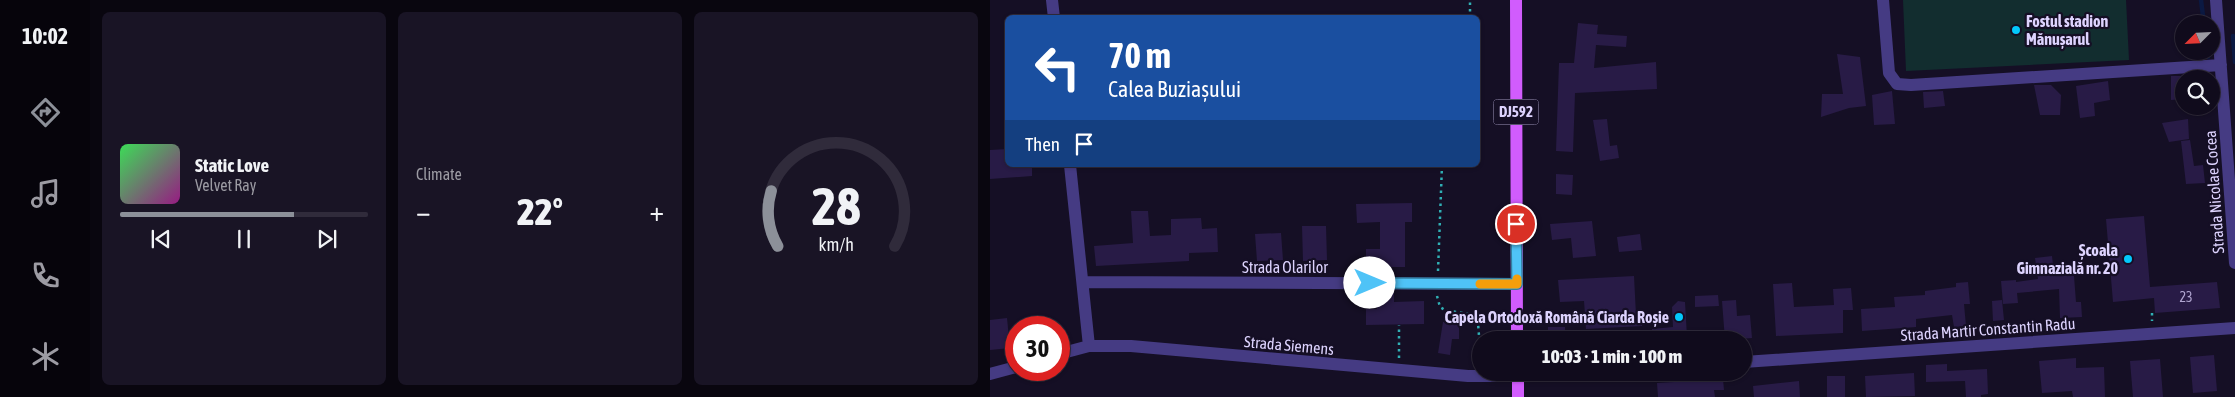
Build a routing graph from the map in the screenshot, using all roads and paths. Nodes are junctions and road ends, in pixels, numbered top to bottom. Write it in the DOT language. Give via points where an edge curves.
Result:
graph roads {
  1 [pos="1052,0"];
  2 [pos="1470,0"];
  3 [pos="1516,0"];
  4 [pos="1883,0"];
  5 [pos="2216,0"];
  6 [pos="1054,15"];
  7 [pos="1470,15"];
  8 [pos="2221,65"];
  9 [pos="2229,79"];
  10 [pos="1070,167"];
  11 [pos="1442,167"];
  12 [pos="2235,263"];
  13 [pos="1083,282"];
  14 [pos="1437,284"];
  15 [pos="1517,284"];
  16 [pos="1399,324"];
  17 [pos="2235,328"];
  18 [pos="1479,331"];
  19 [pos="1518,331"];
  20 [pos="1089,346"];
  21 [pos="1070,351"];
  22 [pos="1752,361"];
  23 [pos="1005,369"];
  24 [pos="1399,370"];
  25 [pos="990,374"];
  26 [pos="1472,376"];
  27 [pos="1518,381"];
  28 [pos="1518,397"];
  1 -- 6 [label="street"];
  2 -- 7 [label="path"];
  3 -- 15 [label="main road, DJ592"];
  4 -- 8 [label="street" via="1889,73 1897,84"];
  5 -- 8 [label="street, Strada Nicolae Cocea"];
  8 -- 9 [label="street, Strada Nicolae Cocea"];
  9 -- 12 [label="street, Strada Nicolae Cocea"];
  10 -- 13 [label="street"];
  11 -- 14 [label="path"];
  13 -- 14 [label="street, Strada Olarilor"];
  13 -- 20 [label="street"];
  14 -- 15 [label="street, Strada Olarilor"];
  14 -- 18 [label="path" via="1436,300 1440,306 1445,310 1474,315"];
  15 -- 19 [label="main road, DJ592"];
  16 -- 24 [label="path"];
  17 -- 22 [label="street, Strada Martir Constantin Radu"];
  20 -- 21 [label="street, Strada Siemens"];
  20 -- 24 [label="street, Strada Siemens" via="1131,346"];
  23 -- 25 [label="street"];
  24 -- 26 [label="street, Strada Siemens"];
  27 -- 28 [label="main road"];
}
